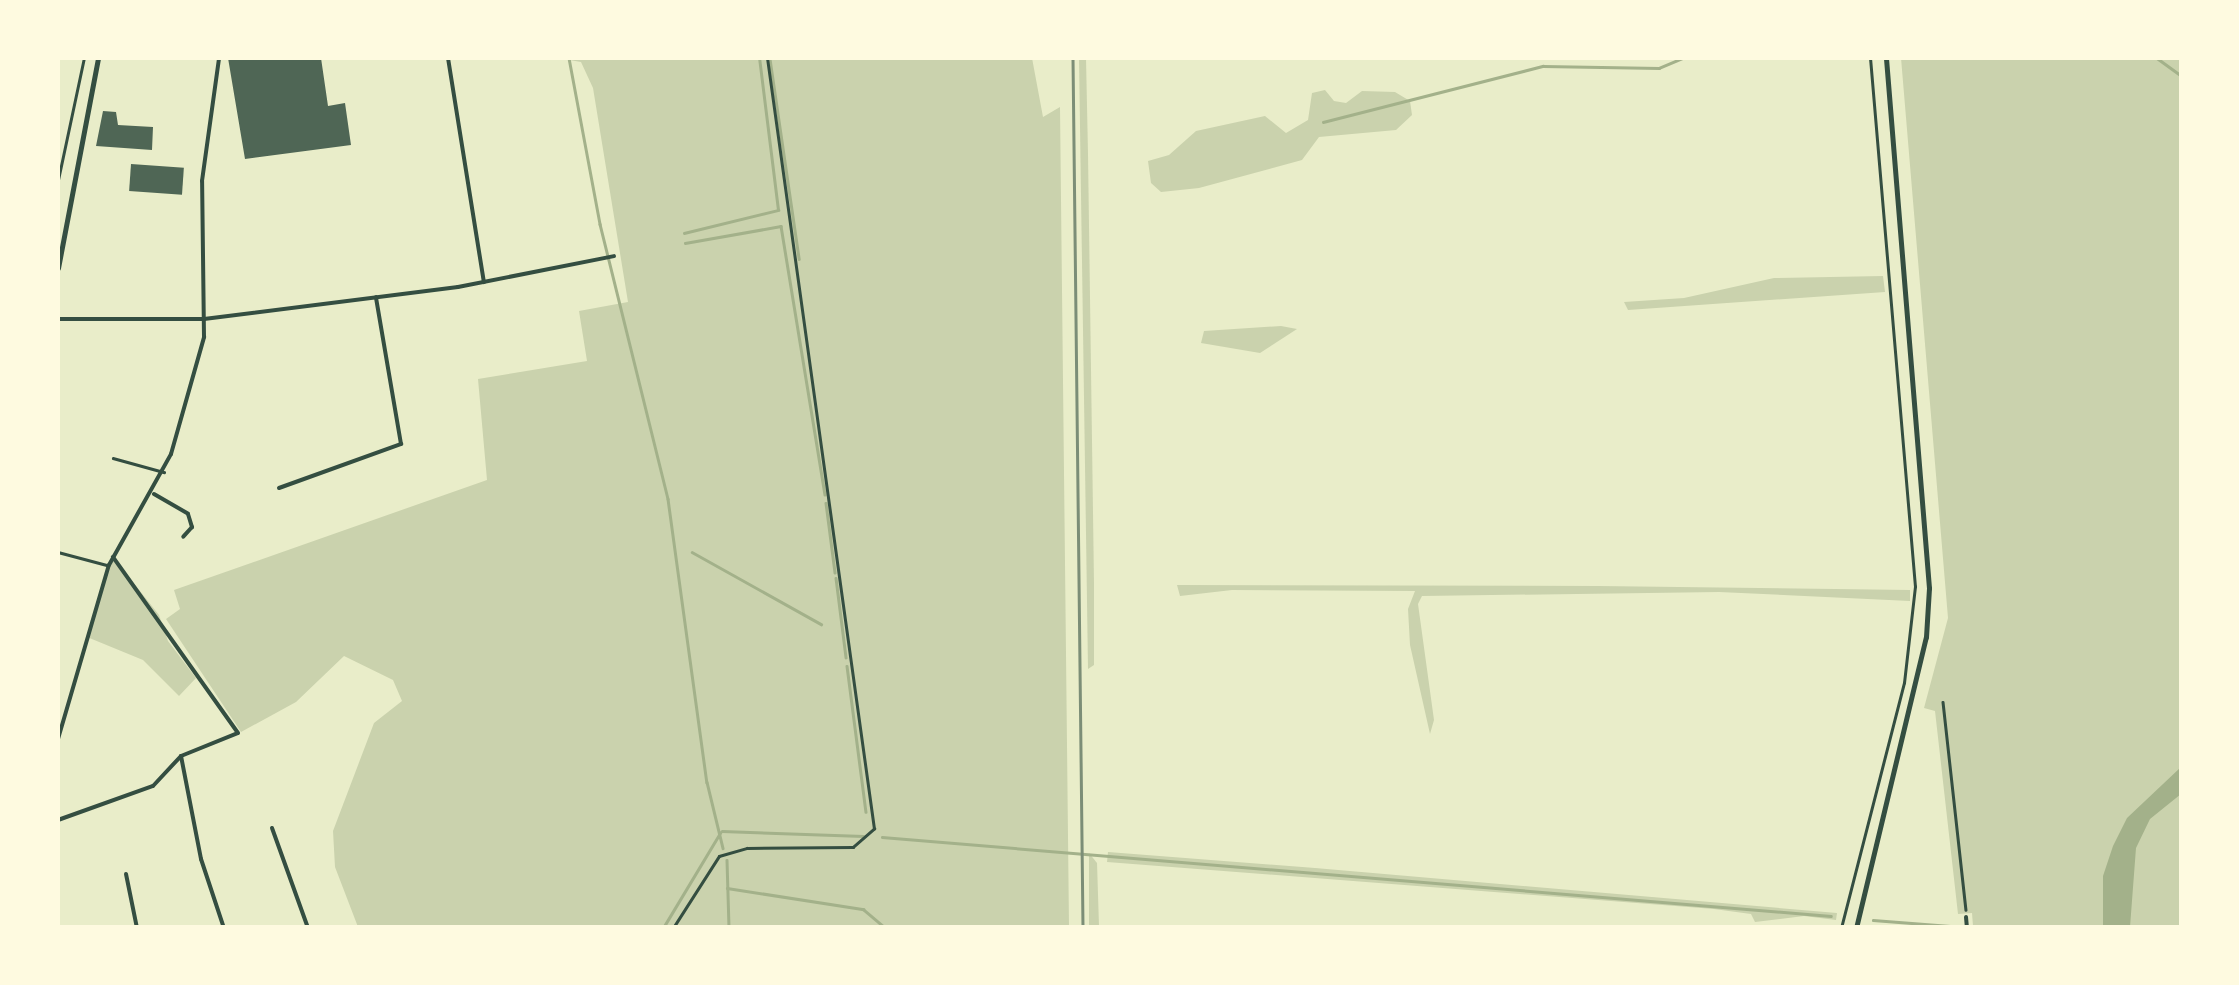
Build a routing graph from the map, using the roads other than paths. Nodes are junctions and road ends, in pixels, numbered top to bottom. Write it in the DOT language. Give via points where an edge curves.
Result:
graph roads {
  1 [pos="98,58"];
  2 [pos="219,58"];
  3 [pos="448,58"];
  4 [pos="1886,58"];
  5 [pos="614,256"];
  6 [pos="58,268"];
  7 [pos="484,282"];
  8 [pos="376,297"];
  9 [pos="204,319"];
  10 [pos="58,320"];
  11 [pos="113,458"];
  12 [pos="164,472"];
  13 [pos="278,488"];
  14 [pos="154,494"];
  15 [pos="183,537"];
  16 [pos="58,552"];
  17 [pos="113,557"];
  18 [pos="108,565"];
  19 [pos="58,739"];
  20 [pos="181,756"];
  21 [pos="58,820"];
  22 [pos="272,828"];
  23 [pos="126,874"];
  24 [pos="1966,919"];
  25 [pos="137,928"];
  26 [pos="224,928"];
  27 [pos="308,928"];
  28 [pos="1856,928"];
  29 [pos="1967,928"];
  1 -- 6 [label="main road"];
  2 -- 9 [label="street" via="202,181"];
  3 -- 7 [label="street"];
  4 -- 28 [label="main road" via="1929,588 1926,638"];
  5 -- 7 [label="street"];
  7 -- 8 [label="street"];
  8 -- 9 [label="street"];
  8 -- 13 [label="street" via="400,444"];
  9 -- 10 [label="street"];
  9 -- 12 [label="street" via="186,410"];
  11 -- 12 [label="lane"];
  12 -- 14 [label="street"];
  14 -- 15 [label="street" via="188,514 192,526"];
  14 -- 17 [label="street"];
  16 -- 18 [label="lane"];
  17 -- 18 [label="street"];
  17 -- 20 [label="street" via="238,733"];
  18 -- 19 [label="street"];
  20 -- 21 [label="street" via="152,786"];
  20 -- 26 [label="street" via="201,859"];
  22 -- 27 [label="street"];
  23 -- 25 [label="street"];
  24 -- 29 [label="street"];
}
